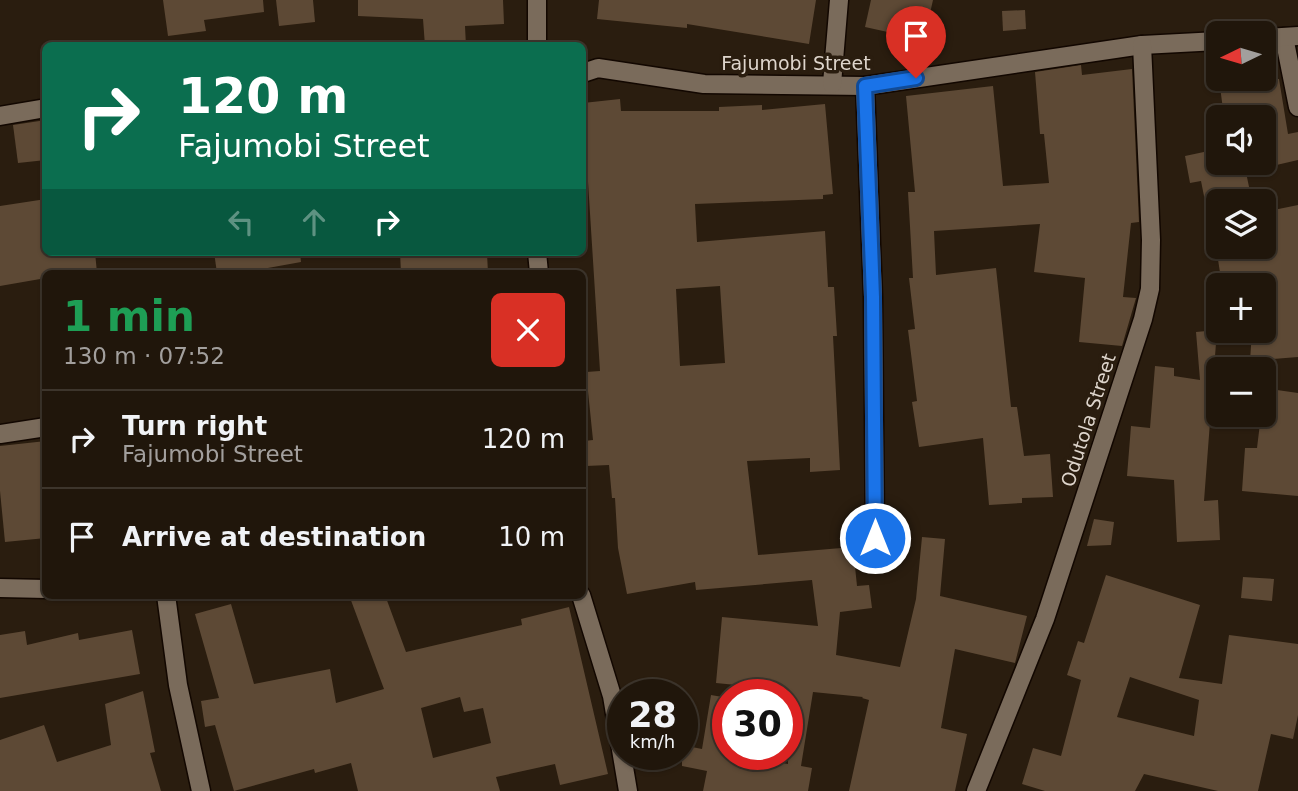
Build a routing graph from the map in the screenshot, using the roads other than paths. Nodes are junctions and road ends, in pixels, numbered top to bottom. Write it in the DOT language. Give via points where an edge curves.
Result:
graph roads {
  1 [pos="537,0"];
  2 [pos="838,0"];
  3 [pos="1291,36"];
  4 [pos="537,42"];
  5 [pos="1206,42"];
  6 [pos="1142,45"];
  7 [pos="586,72"];
  8 [pos="832,84"];
  9 [pos="865,86"];
  10 [pos="1298,107"];
  11 [pos="42,109"];
  12 [pos="0,116"];
  13 [pos="42,428"];
  14 [pos="0,434"];
  15 [pos="875,538"];
  16 [pos="0,588"];
  17 [pos="42,589"];
  18 [pos="167,599"];
  19 [pos="582,599"];
  20 [pos="201,791"];
  21 [pos="628,791"];
  22 [pos="976,791"];
  1 -- 4 [label="street"];
  2 -- 8 [label="street"];
  3 -- 10 [label="street"];
  5 -- 6 [label="street, Fajumobi Street"];
  6 -- 9 [label="street, Fajumobi Street"];
  6 -- 22 [label="street, Odutola Street" via="1150,289 1045,619"];
  7 -- 8 [label="street, Fajumobi Street" via="598,68 704,84"];
  8 -- 9 [label="street, Fajumobi Street"];
  9 -- 15 [label="street"];
  11 -- 12 [label="street"];
  13 -- 14 [label="street"];
  16 -- 17 [label="street"];
  18 -- 20 [label="street" via="178,685"];
  19 -- 21 [label="street" via="612,696"];
}
